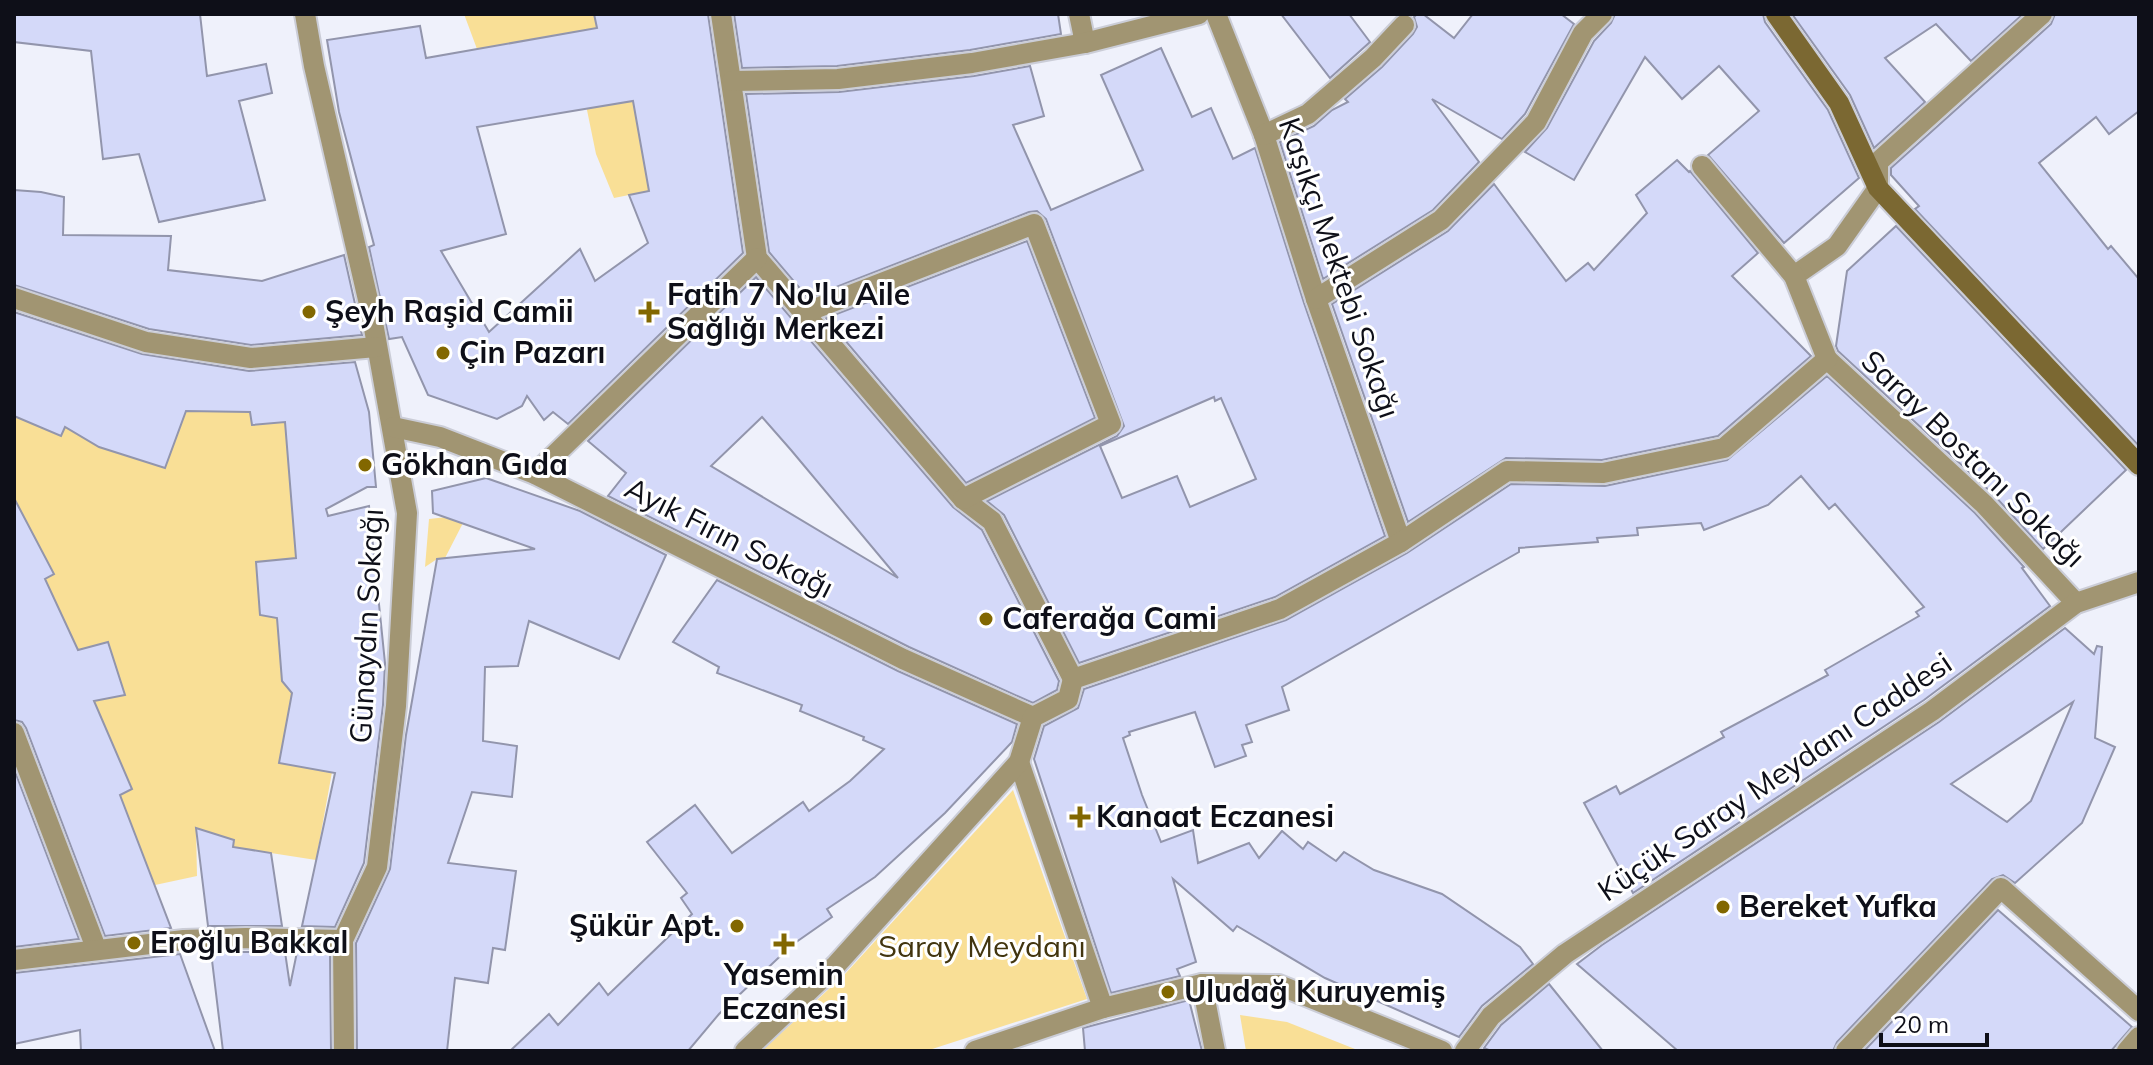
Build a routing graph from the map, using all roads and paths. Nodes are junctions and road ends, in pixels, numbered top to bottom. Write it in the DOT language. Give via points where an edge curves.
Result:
graph roads {
  1 [pos="305,14"];
  2 [pos="721,14"];
  3 [pos="1079,14"];
  4 [pos="1199,14"];
  5 [pos="1216,14"];
  6 [pos="1602,14"];
  7 [pos="1776,14"];
  8 [pos="2042,14"];
  9 [pos="1404,25"];
  10 [pos="1085,43"];
  11 [pos="732,81"];
  12 [pos="1264,135"];
  13 [pos="1702,166"];
  14 [pos="1878,188"];
  15 [pos="757,258"];
  16 [pos="1794,276"];
  17 [pos="14,298"];
  18 [pos="1316,299"];
  19 [pos="804,313"];
  20 [pos="376,347"];
  21 [pos="1827,359"];
  22 [pos="393,427"];
  23 [pos="2139,465"];
  24 [pos="535,474"];
  25 [pos="963,499"];
  26 [pos="1401,542"];
  27 [pos="2139,582"];
  28 [pos="2076,603"];
  29 [pos="1073,679"];
  30 [pos="1033,717"];
  31 [pos="14,733"];
  32 [pos="1019,762"];
  33 [pos="343,940"];
  34 [pos="96,948"];
  35 [pos="14,960"];
  36 [pos="1202,984"];
  37 [pos="1103,1008"];
  38 [pos="2139,1011"];
  39 [pos="2139,1037"];
  40 [pos="344,1051"];
  41 [pos="745,1051"];
  42 [pos="975,1051"];
  43 [pos="1215,1051"];
  44 [pos="1442,1051"];
  45 [pos="1465,1051"];
  46 [pos="1846,1051"];
  47 [pos="2127,1051"];
  1 -- 20 [label="street, Günaydın Sokağı"];
  2 -- 11 [label="street"];
  3 -- 10 [label="street"];
  4 -- 10 [label="street"];
  5 -- 12 [label="street, Kaşıkçı Mektebi Sokağı"];
  6 -- 18 [label="street" via="1583,33 1536,122 1441,220"];
  7 -- 14 [label="main road" via="1839,103"];
  8 -- 14 [label="street" via="1878,162"];
  9 -- 12 [label="street" via="1308,114"];
  10 -- 11 [label="street" via="838,79"];
  11 -- 15 [label="street"];
  12 -- 18 [label="street, Kaşıkçı Mektebi Sokağı"];
  13 -- 16 [label="street"];
  14 -- 16 [label="street" via="1837,246"];
  14 -- 23 [label="main road"];
  15 -- 19 [label="street"];
  15 -- 24 [label="street"];
  16 -- 21 [label="street"];
  17 -- 20 [label="street" via="146,342 251,358"];
  18 -- 26 [label="street, Kaşıkçı Mektebi Sokağı"];
  19 -- 25 [label="street"];
  19 -- 25 [label="street" via="1034,224 1111,424"];
  20 -- 22 [label="street, Günaydın Sokağı"];
  21 -- 26 [label="street" via="1724,448 1603,473 1507,471"];
  21 -- 28 [label="street, Saray Bostanı Sokağı" via="1984,504"];
  22 -- 24 [label="street, Ayık Fırın Sokağı" via="440,437"];
  22 -- 33 [label="street, Günaydın Sokağı" via="407,513 396,706 377,867"];
  24 -- 30 [label="street, Ayık Fırın Sokağı" via="903,659"];
  25 -- 29 [label="street" via="992,521"];
  26 -- 29 [label="street" via="1280,609"];
  27 -- 28 [label="street, Küçük Saray Meydanı Caddesi"];
  28 -- 45 [label="street, Küçük Saray Meydanı Caddesi" via="1932,711 1565,954 1491,1016"];
  29 -- 30 [label="street" via="1068,699"];
  30 -- 32 [label="street"];
  31 -- 34 [label="street"];
  32 -- 37 [label="street"];
  32 -- 41 [label="street" via="836,965"];
  33 -- 34 [label="street" via="184,940"];
  33 -- 40 [label="street, Günaydın Sokağı"];
  34 -- 35 [label="street"];
  36 -- 37 [label="street"];
  36 -- 43 [label="street"];
  36 -- 44 [label="street" via="1279,985"];
  37 -- 42 [label="street"];
  38 -- 46 [label="street" via="2001,888"];
  39 -- 47 [label="street"];
}
